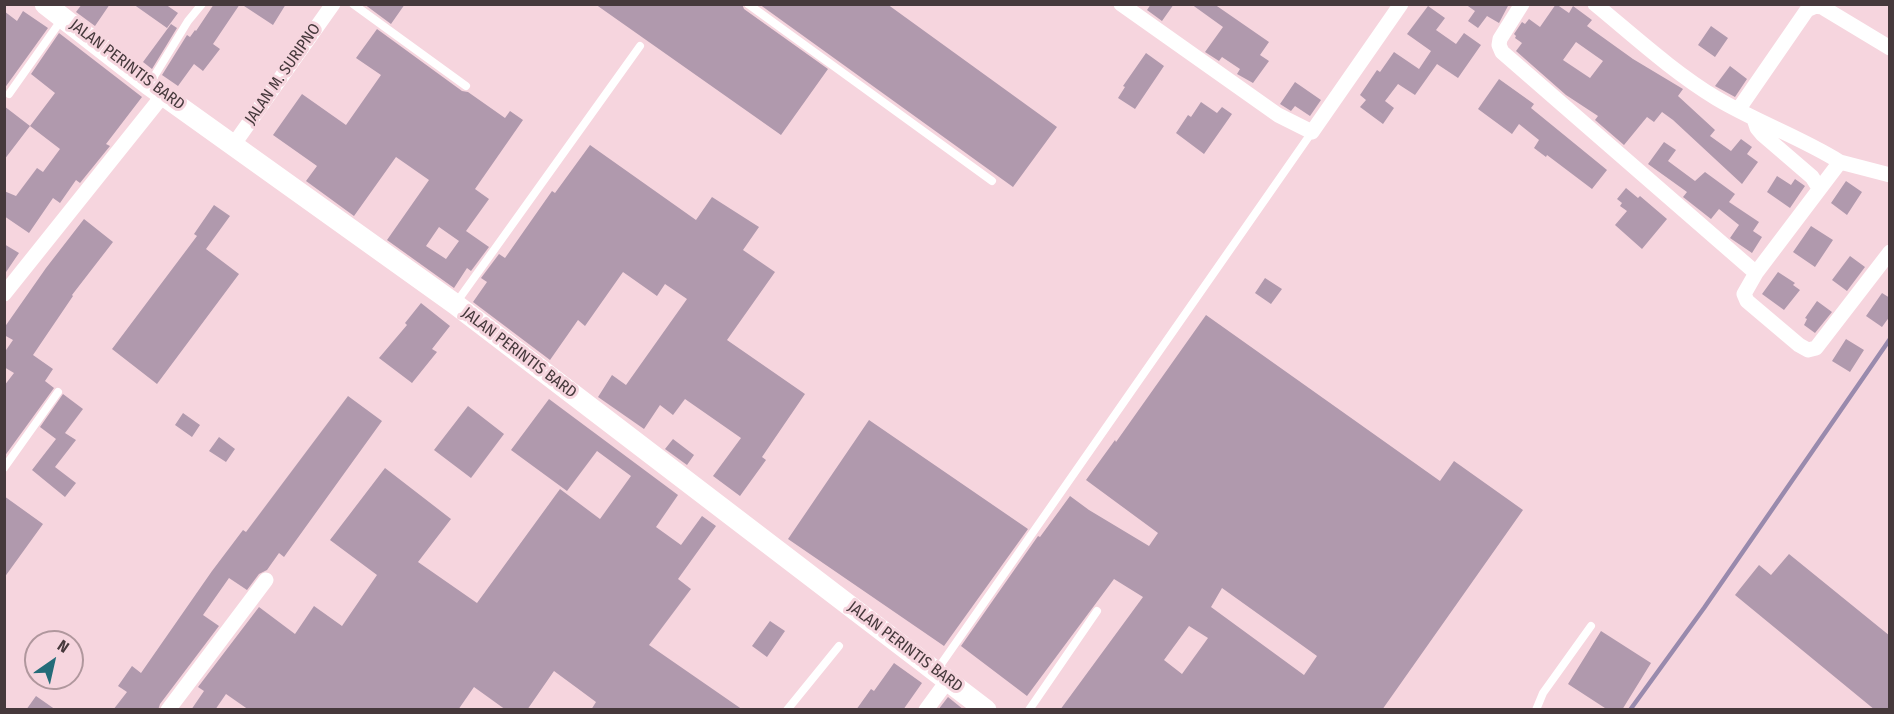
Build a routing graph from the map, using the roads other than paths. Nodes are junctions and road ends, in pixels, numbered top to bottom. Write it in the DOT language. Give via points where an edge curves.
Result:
graph roads {
  1 [pos="45,4"];
  2 [pos="202,4"];
  3 [pos="333,4"];
  4 [pos="353,4"];
  5 [pos="748,4"];
  6 [pos="1121,4"];
  7 [pos="1401,4"];
  8 [pos="1522,4"];
  9 [pos="1595,4"];
  10 [pos="63,18"];
  11 [pos="640,46"];
  12 [pos="1890,48"];
  13 [pos="466,86"];
  14 [pos="156,89"];
  15 [pos="9,94"];
  16 [pos="1738,110"];
  17 [pos="1754,119"];
  18 [pos="1312,132"];
  19 [pos="234,144"];
  20 [pos="1840,162"];
  21 [pos="1890,175"];
  22 [pos="992,181"];
  23 [pos="1819,188"];
  24 [pos="1890,252"];
  25 [pos="1756,273"];
  26 [pos="4,294"];
  27 [pos="455,304"];
  28 [pos="58,392"];
  29 [pos="4,468"];
  30 [pos="267,580"];
  31 [pos="1097,610"];
  32 [pos="1591,626"];
  33 [pos="839,646"];
  34 [pos="942,676"];
  35 [pos="168,710"];
  36 [pos="787,710"];
  37 [pos="926,710"];
  38 [pos="986,710"];
  39 [pos="1029,710"];
  40 [pos="1536,710"];
  1 -- 10 [label="street, JALAN PERINTIS BARD"];
  2 -- 14 [label="lane" via="188,21"];
  3 -- 19 [label="street, JALAN M. SURIPNO"];
  4 -- 13 [label="lane"];
  5 -- 22 [label="lane"];
  6 -- 18 [label="street" via="1278,115"];
  7 -- 18 [label="street"];
  8 -- 25 [label="street" via="1500,39 1502,52"];
  9 -- 16 [label="street" via="1715,98"];
  10 -- 14 [label="street, JALAN PERINTIS BARD"];
  10 -- 15 [label="lane"];
  11 -- 27 [label="lane"];
  12 -- 16 [label="street" via="1822,7 1811,7"];
  14 -- 19 [label="street, JALAN PERINTIS BARD"];
  14 -- 26 [label="street"];
  16 -- 17 [label="street"];
  17 -- 20 [label="street" via="1815,146"];
  17 -- 23 [label="street" via="1762,134 1816,180"];
  18 -- 34 [label="lane"];
  19 -- 27 [label="street, JALAN PERINTIS BARD"];
  20 -- 21 [label="street"];
  20 -- 23 [label="street"];
  23 -- 25 [label="street"];
  24 -- 25 [label="street" via="1816,348 1808,350 1747,300 1744,294"];
  27 -- 34 [label="street, JALAN PERINTIS BARD"];
  28 -- 29 [label="lane"];
  30 -- 35 [label="street"];
  31 -- 39 [label="lane"];
  32 -- 40 [label="lane" via="1543,693"];
  33 -- 36 [label="lane"];
  34 -- 37 [label="street"];
  34 -- 38 [label="street, JALAN PERINTIS BARD"];
}
